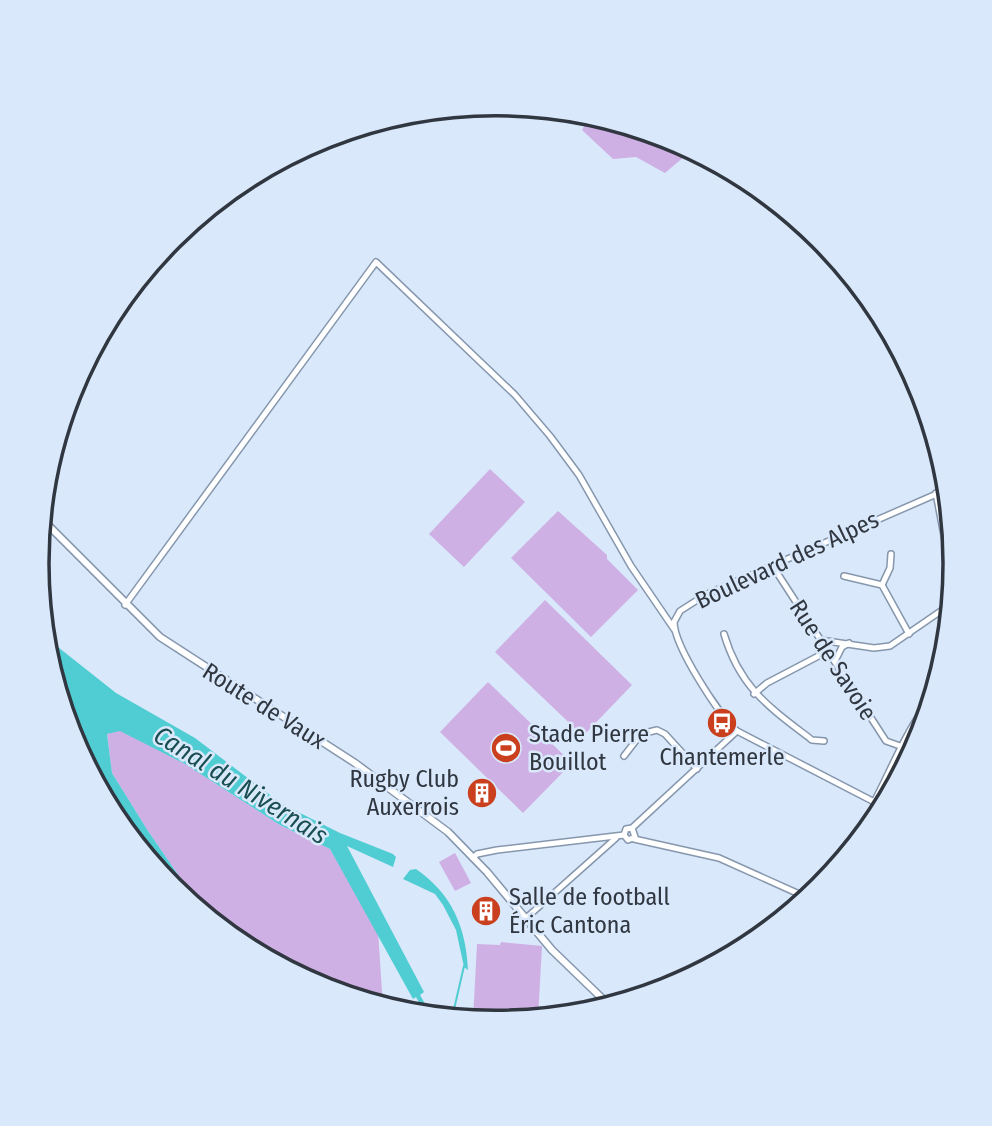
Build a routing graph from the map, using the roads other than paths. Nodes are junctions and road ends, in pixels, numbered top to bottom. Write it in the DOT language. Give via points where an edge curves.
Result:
graph roads {
  1 [pos="936,493"];
  2 [pos="940,514"];
  3 [pos="51,528"];
  4 [pos="891,554"];
  5 [pos="772,565"];
  6 [pos="844,576"];
  7 [pos="882,584"];
  8 [pos="125,605"];
  9 [pos="940,612"];
  10 [pos="674,629"];
  11 [pos="724,634"];
  12 [pos="909,634"];
  13 [pos="820,640"];
  14 [pos="849,643"];
  15 [pos="828,651"];
  16 [pos="835,661"];
  17 [pos="754,694"];
  18 [pos="737,731"];
  19 [pos="907,738"];
  20 [pos="824,741"];
  21 [pos="900,749"];
  22 [pos="624,756"];
  23 [pos="697,769"];
  24 [pos="875,799"];
  25 [pos="874,802"];
  26 [pos="632,828"];
  27 [pos="624,835"];
  28 [pos="616,838"];
  29 [pos="634,839"];
  30 [pos="473,858"];
  31 [pos="797,893"];
  32 [pos="525,919"];
  33 [pos="601,997"];
  1 -- 2 [label="street"];
  1 -- 5 [label="street, Boulevard des Alpes"];
  3 -- 8 [label="street, Route de Vaux"];
  4 -- 7 [label="street"];
  5 -- 10 [label="street, Boulevard des Alpes" via="696,600 677,614"];
  5 -- 13 [label="street, Rue de Savoie"];
  6 -- 7 [label="street"];
  7 -- 12 [label="street"];
  8 -- 10 [label="street" via="376,262 515,395 550,436"];
  8 -- 30 [label="street, Route de Vaux" via="187,657 393,790 448,832"];
  9 -- 12 [label="street"];
  10 -- 18 [label="street, Boulevard des Alpes" via="713,705"];
  11 -- 17 [label="street" via="730,654"];
  12 -- 14 [label="street" via="881,648"];
  13 -- 14 [label="street"];
  13 -- 15 [label="street, Rue de Savoie"];
  14 -- 16 [label="street"];
  15 -- 16 [label="street, Rue de Savoie"];
  15 -- 17 [label="street"];
  16 -- 21 [label="street, Rue de Savoie" via="886,741"];
  17 -- 20 [label="street" via="812,740"];
  18 -- 23 [label="street"];
  18 -- 25 [label="street, Boulevard des Alpes"];
  19 -- 21 [label="street"];
  21 -- 24 [label="street"];
  22 -- 23 [label="street" via="642,734 657,730"];
  23 -- 26 [label="street"];
  26 -- 27 [label="street"];
  26 -- 29 [label="street"];
  27 -- 28 [label="street"];
  27 -- 29 [label="street"];
  28 -- 30 [label="street" via="497,850"];
  28 -- 32 [label="street"];
  29 -- 31 [label="street" via="719,858"];
  30 -- 32 [label="street, Route de Vaux"];
  32 -- 33 [label="street, Route de Vaux"];
}
